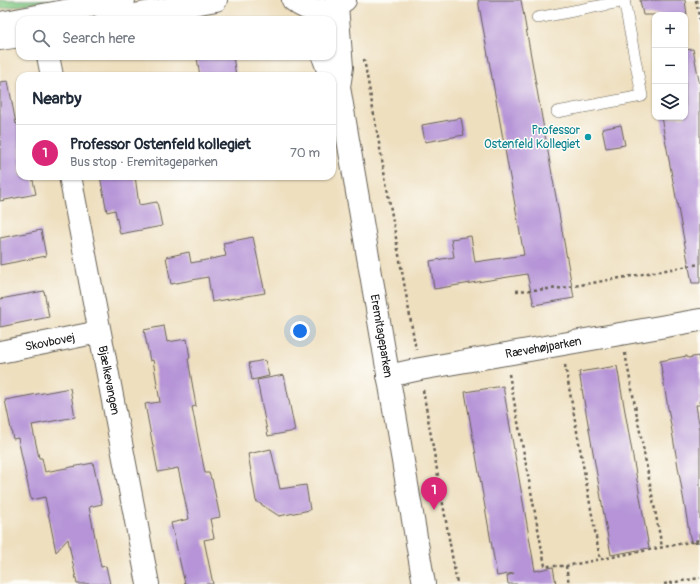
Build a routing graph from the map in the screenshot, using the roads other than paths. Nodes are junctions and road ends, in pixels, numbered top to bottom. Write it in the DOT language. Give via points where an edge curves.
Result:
graph roads {
  1 [pos="124,0"];
  2 [pos="216,0"];
  3 [pos="625,1"];
  4 [pos="341,3"];
  5 [pos="303,9"];
  6 [pos="49,16"];
  7 [pos="129,16"];
  8 [pos="537,18"];
  9 [pos="16,21"];
  10 [pos="0,23"];
  11 [pos="16,37"];
  12 [pos="0,39"];
  13 [pos="49,60"];
  14 [pos="325,60"];
  15 [pos="51,72"];
  16 [pos="329,72"];
  17 [pos="336,82"];
  18 [pos="339,87"];
  19 [pos="558,112"];
  20 [pos="71,180"];
  21 [pos="700,320"];
  22 [pos="99,332"];
  23 [pos="0,352"];
  24 [pos="388,376"];
  25 [pos="148,584"];
  26 [pos="424,584"];
  1 -- 6 [label="street"];
  2 -- 7 [label="street"];
  3 -- 8 [label="lane"];
  3 -- 19 [label="lane" via="642,96"];
  4 -- 5 [label="street" via="319,11"];
  4 -- 18 [label="street, Eremitageparken" via="342,67"];
  9 -- 10 [label="street"];
  11 -- 12 [label="street"];
  13 -- 15 [label="street"];
  14 -- 16 [label="street, Eremitageparken"];
  17 -- 18 [label="street, Eremitageparken"];
  18 -- 24 [label="street, Eremitageparken"];
  20 -- 22 [label="street, Bjælkevangen"];
  21 -- 24 [label="street, Rævehøjparken"];
  22 -- 23 [label="street, Skovbovej"];
  22 -- 25 [label="street, Bjælkevangen"];
  24 -- 26 [label="street, Eremitageparken"];
}
